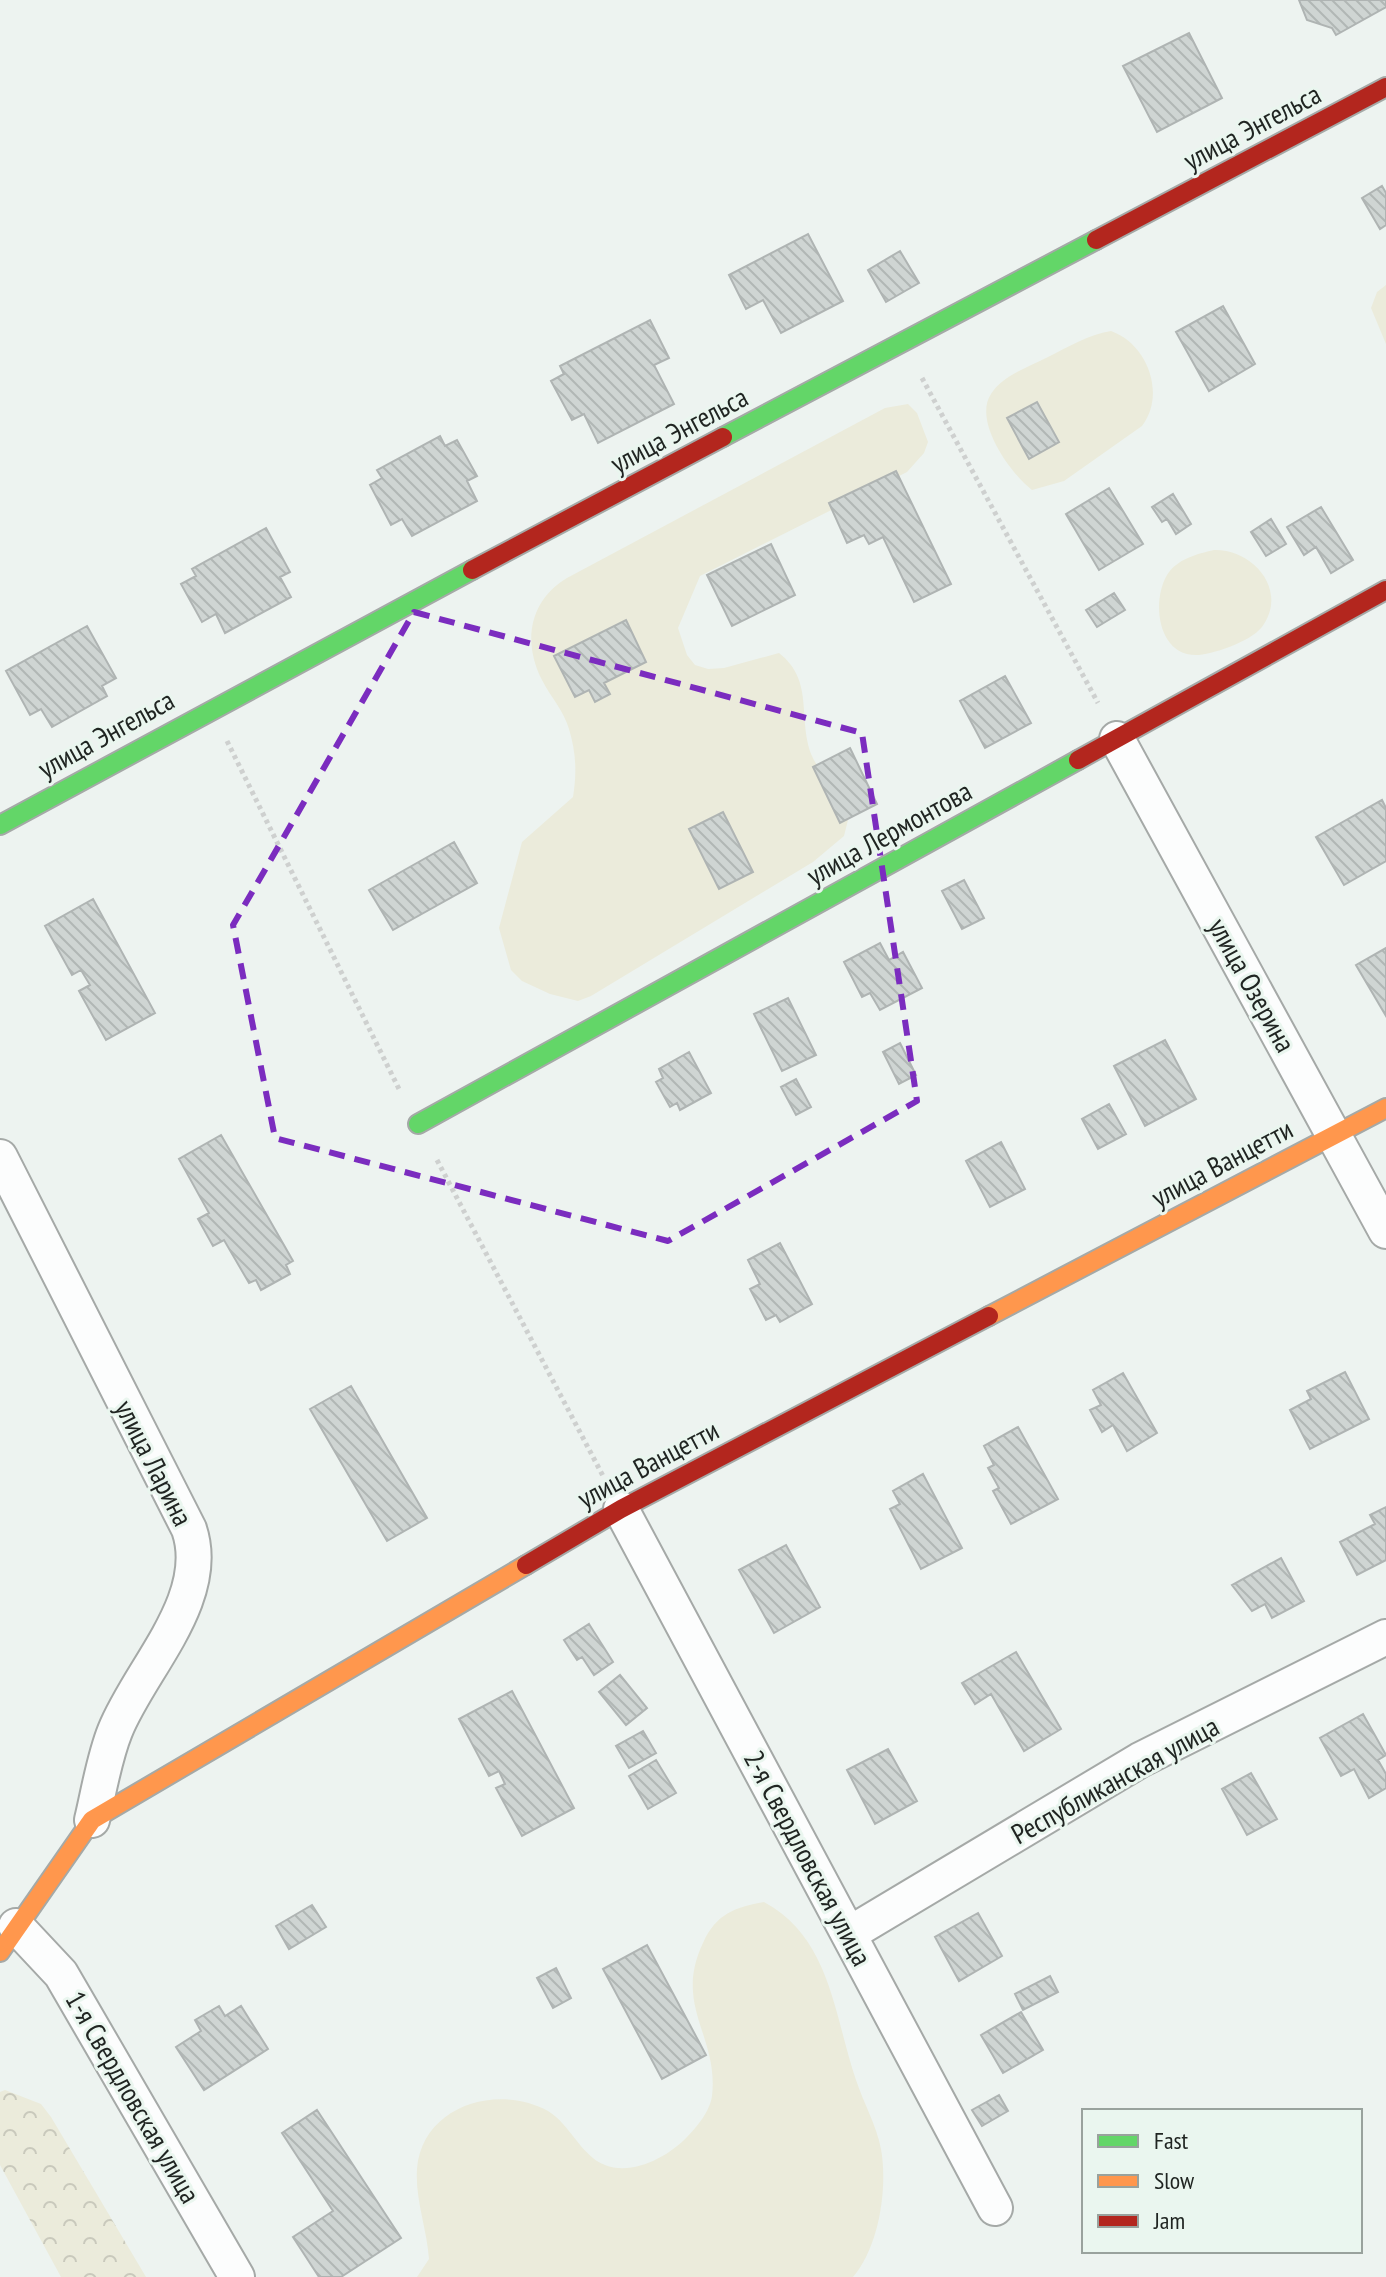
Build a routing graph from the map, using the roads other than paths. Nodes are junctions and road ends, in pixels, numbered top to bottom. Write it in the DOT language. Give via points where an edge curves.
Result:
graph roads {
  1 [pos="1386,87"];
  2 [pos="1386,590"];
  3 [pos="1117,739"];
  4 [pos="0,825"];
  5 [pos="1386,1108"];
  6 [pos="418,1124"];
  7 [pos="1334,1135"];
  8 [pos="0,1157"];
  9 [pos="1386,1231"];
  10 [pos="621,1509"];
  11 [pos="1386,1637"];
  12 [pos="92,1820"];
  13 [pos="849,1934"];
  14 [pos="8,1939"];
  15 [pos="995,2208"];
  16 [pos="237,2277"];
  1 -- 4 [label="street, улица Энгельса" via="211,708"];
  2 -- 3 [label="street, улица Лермонтова"];
  3 -- 6 [label="street, улица Лермонтова"];
  3 -- 7 [label="street, улица Озерина"];
  5 -- 7 [label="street, улица Ванцетти"];
  7 -- 9 [label="street, улица Озерина"];
  7 -- 10 [label="street, улица Ванцетти"];
  8 -- 12 [label="street, улица Ларина" via="196,1550 195,1573 158,1658 115,1730"];
  10 -- 12 [label="street, улица Ванцетти"];
  10 -- 13 [label="street, 2-я Свердловская улица"];
  11 -- 13 [label="street, Республиканская улица" via="1140,1760"];
  12 -- 14 [label="street, улица Ванцетти"];
  13 -- 15 [label="street, 2-я Свердловская улица"];
  14 -- 16 [label="street, 1-я Свердловская улица" via="61,1974"];
}
